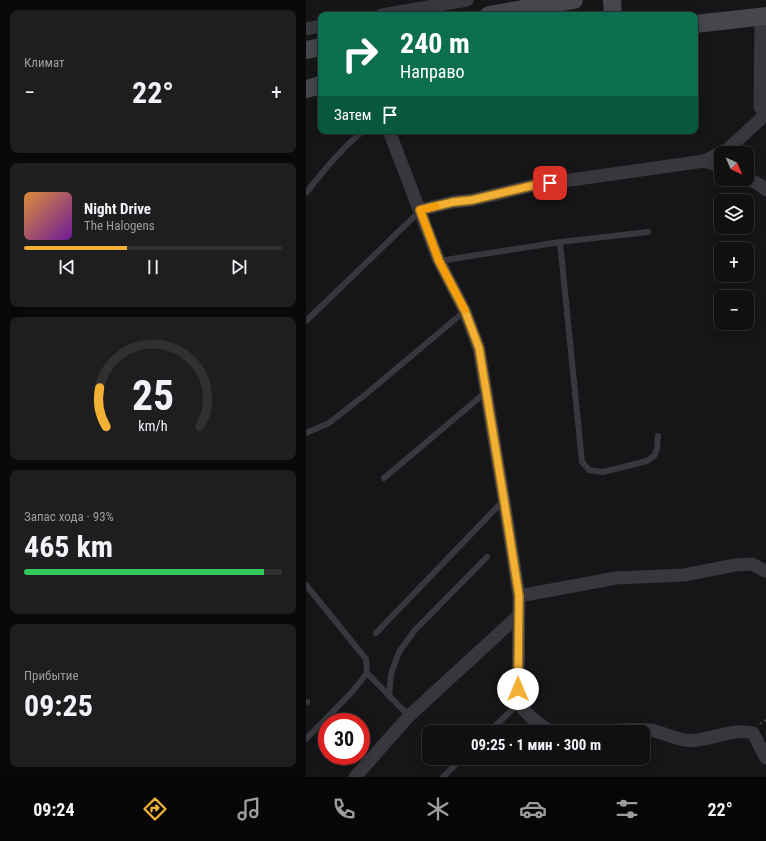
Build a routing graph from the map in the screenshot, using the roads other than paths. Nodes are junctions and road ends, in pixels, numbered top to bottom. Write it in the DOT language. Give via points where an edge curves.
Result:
graph roads {
  1 [pos="467,0"];
  2 [pos="574,0"];
  3 [pos="612,0"];
  4 [pos="550,2"];
  5 [pos="420,8"];
  6 [pos="398,12"];
  7 [pos="503,12"];
  8 [pos="613,12"];
  9 [pos="764,16"];
  10 [pos="698,24"];
  11 [pos="318,27"];
  12 [pos="306,29"];
  13 [pos="318,48"];
  14 [pos="306,50"];
  15 [pos="318,86"];
  16 [pos="306,89"];
  17 [pos="765,116"];
  18 [pos="360,134"];
  19 [pos="390,134"];
  20 [pos="704,161"];
  21 [pos="714,164"];
  22 [pos="754,182"];
  23 [pos="766,190"];
  24 [pos="306,193"];
  25 [pos="420,210"];
  26 [pos="648,232"];
  27 [pos="560,242"];
  28 [pos="439,261"];
  29 [pos="465,311"];
  30 [pos="306,321"];
  31 [pos="486,392"];
  32 [pos="306,433"];
  33 [pos="658,436"];
  34 [pos="384,478"];
  35 [pos="504,500"];
  36 [pos="487,557"];
  37 [pos="765,571"];
  38 [pos="306,585"];
  39 [pos="519,596"];
  40 [pos="519,615"];
  41 [pos="376,632"];
  42 [pos="367,673"];
  43 [pos="389,696"];
  44 [pos="518,704"];
  45 [pos="409,716"];
  46 [pos="496,725"];
  47 [pos="540,725"];
  48 [pos="650,731"];
  49 [pos="306,739"];
  50 [pos="766,758"];
  51 [pos="455,765"];
  52 [pos="355,777"];
  53 [pos="443,777"];
  1 -- 5 [label="street"];
  2 -- 4 [label="main road"];
  3 -- 8 [label="main road"];
  4 -- 7 [label="main road"];
  5 -- 6 [label="street"];
  9 -- 10 [label="main road"];
  9 -- 17 [label="street" via="760,107"];
  11 -- 12 [label="street"];
  13 -- 14 [label="main road"];
  15 -- 16 [label="main road"];
  17 -- 20 [label="street" via="728,149"];
  18 -- 24 [label="lane" via="325,168"];
  19 -- 25 [label="street"];
  20 -- 21 [label="street"];
  20 -- 25 [label="street" via="535,185"];
  22 -- 23 [label="street"];
  25 -- 28 [label="street"];
  25 -- 30 [label="lane"];
  26 -- 27 [label="lane"];
  27 -- 28 [label="lane"];
  27 -- 33 [label="lane" via="582,462 589,470 603,472 647,461 654,456"];
  28 -- 29 [label="street"];
  29 -- 31 [label="street" via="479,348"];
  29 -- 32 [label="lane" via="329,423"];
  31 -- 34 [label="lane"];
  31 -- 35 [label="street"];
  35 -- 39 [label="street"];
  35 -- 41 [label="lane"];
  36 -- 43 [label="lane" via="415,630 399,652 391,674"];
  37 -- 39 [label="street" via="752,564 740,565 684,575 616,578"];
  38 -- 42 [label="lane" via="366,659"];
  39 -- 40 [label="street"];
  40 -- 44 [label="street"];
  40 -- 45 [label="street"];
  42 -- 43 [label="lane"];
  42 -- 49 [label="lane"];
  43 -- 45 [label="lane"];
  44 -- 46 [label="lane"];
  44 -- 47 [label="street"];
  45 -- 52 [label="street"];
  48 -- 50 [label="street" via="691,741 747,731 753,733"];
  51 -- 53 [label="lane"];
}
